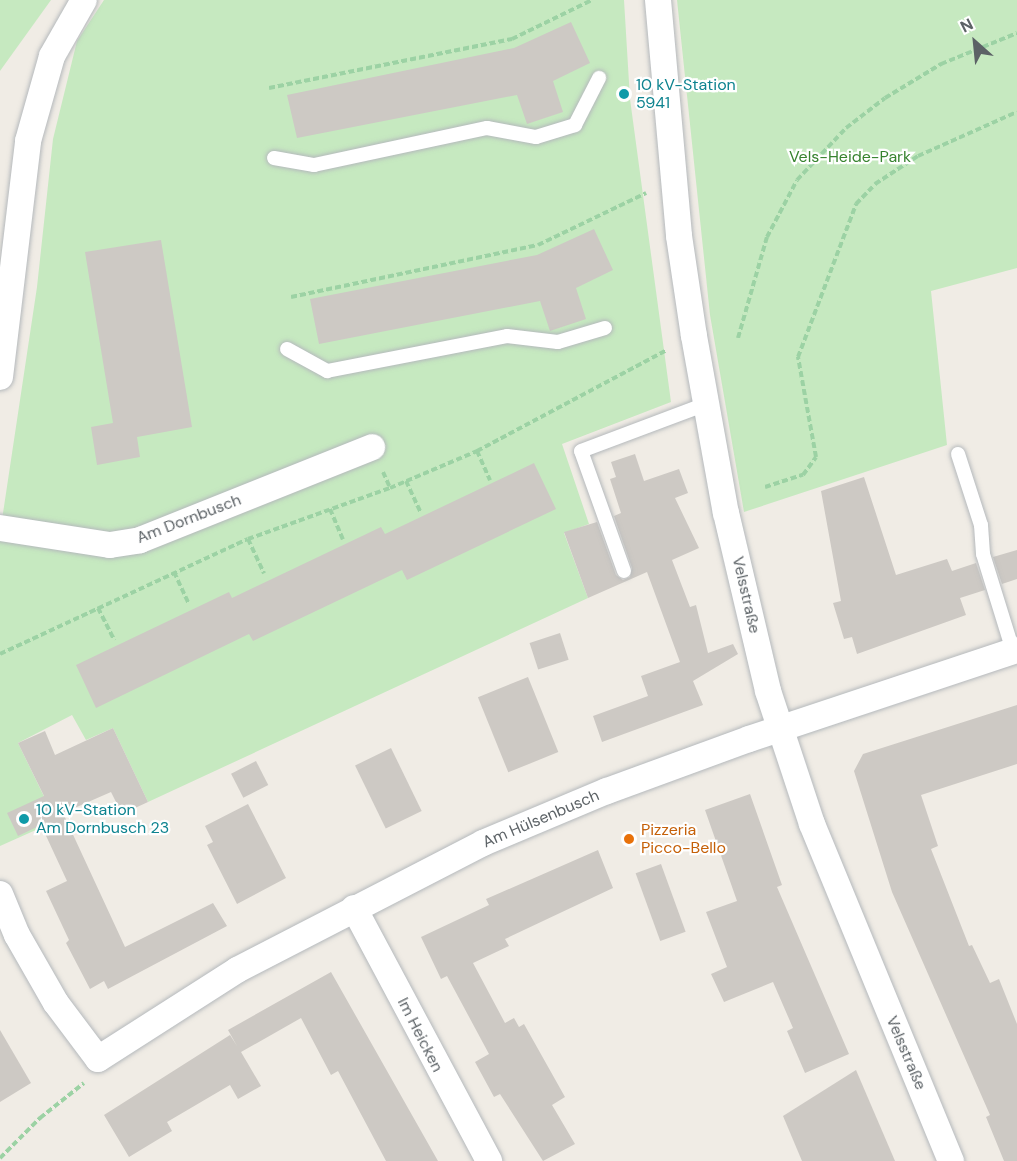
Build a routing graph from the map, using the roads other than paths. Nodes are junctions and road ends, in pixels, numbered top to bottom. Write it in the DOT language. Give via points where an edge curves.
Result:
graph roads {
  1 [pos="84,0"];
  2 [pos="658,0"];
  3 [pos="598,78"];
  4 [pos="274,158"];
  5 [pos="605,328"];
  6 [pos="287,350"];
  7 [pos="0,377"];
  8 [pos="706,404"];
  9 [pos="372,447"];
  10 [pos="958,454"];
  11 [pos="0,528"];
  12 [pos="624,571"];
  13 [pos="1015,651"];
  14 [pos="780,728"];
  15 [pos="0,894"];
  16 [pos="354,908"];
  17 [pos="489,1161"];
  18 [pos="951,1161"];
  1 -- 7 [label="street" via="52,56 28,141"];
  2 -- 8 [label="street, Velsstraße" via="674,180"];
  3 -- 4 [label="lane" via="575,125 536,137 487,128 314,165"];
  5 -- 6 [label="lane" via="558,342 507,336 327,371"];
  8 -- 12 [label="lane" via="581,451"];
  8 -- 14 [label="street, Velsstraße" via="726,513"];
  9 -- 11 [label="street, Am Dornbusch" via="140,540 99,544"];
  10 -- 13 [label="lane" via="981,525 983,554"];
  13 -- 14 [label="street, Am Hülsenbusch"];
  14 -- 16 [label="street, Am Hülsenbusch" via="607,791 483,843"];
  14 -- 18 [label="street, Velsstraße" via="812,824"];
  15 -- 16 [label="street, Am Hülsenbusch" via="17,935 56,1003 98,1059 237,970"];
  16 -- 17 [label="street, Im Heicken"];
}
